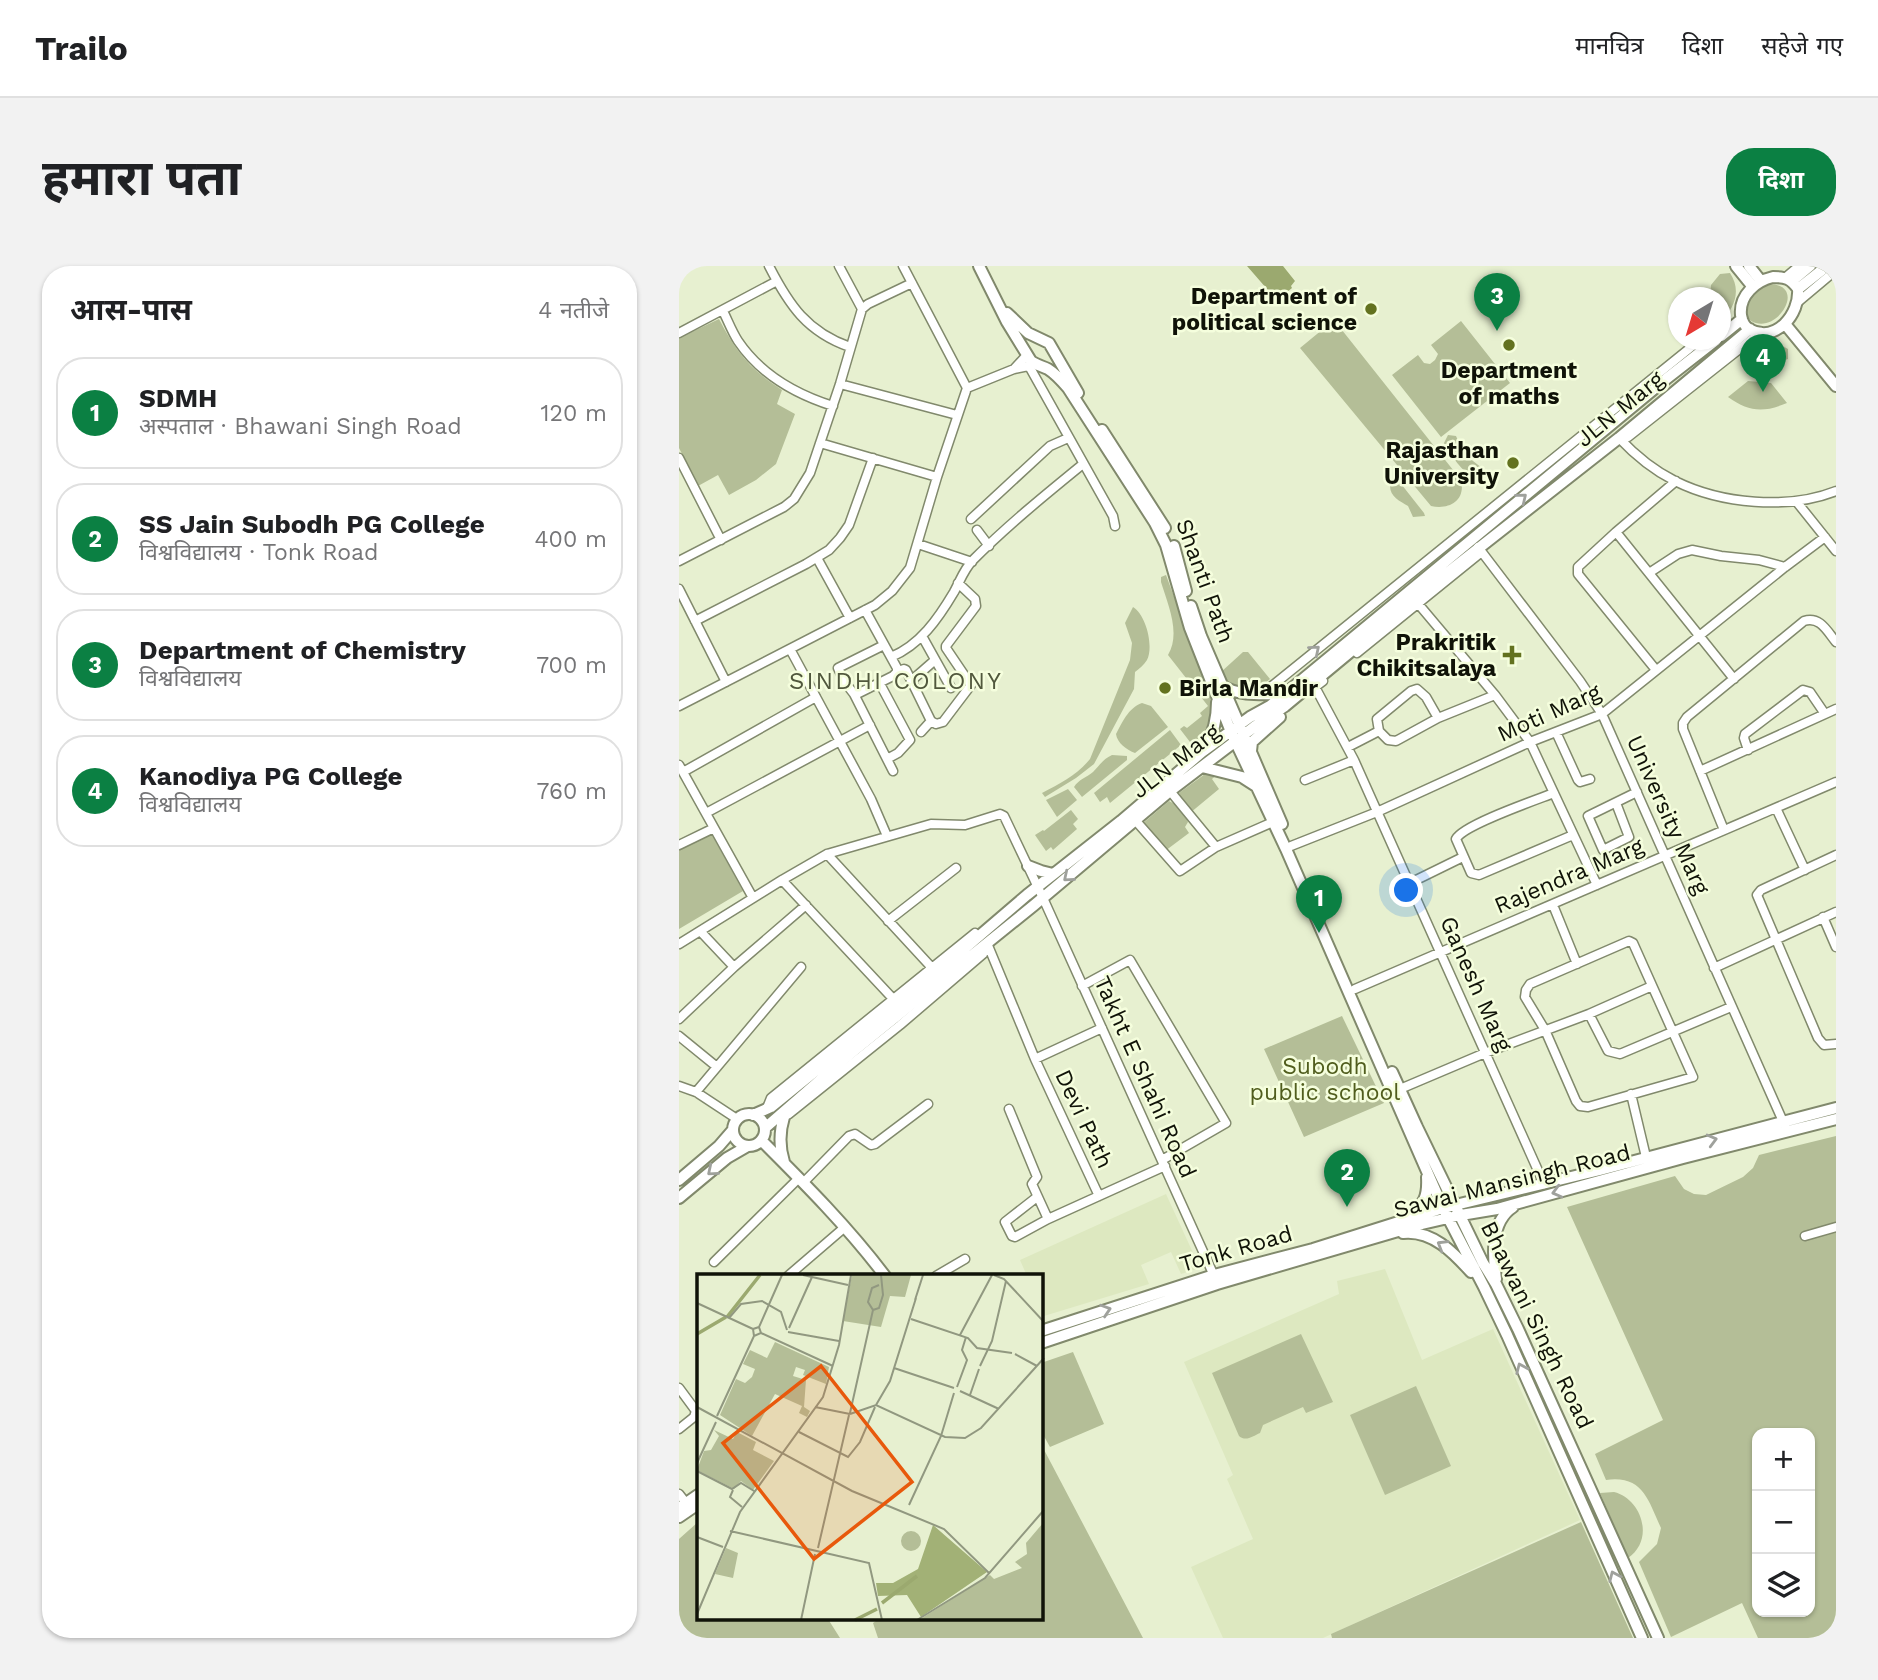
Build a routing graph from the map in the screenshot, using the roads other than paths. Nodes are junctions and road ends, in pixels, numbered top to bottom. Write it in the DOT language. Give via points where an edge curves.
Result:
graph roads {
  1 [pos="769,266"];
  2 [pos="839,266"];
  3 [pos="903,266"];
  4 [pos="979,266"];
  5 [pos="1736,266"];
  6 [pos="1749,266"];
  7 [pos="1799,266"];
  8 [pos="1810,266"];
  9 [pos="1827,266"];
  10 [pos="1836,270"];
  11 [pos="777,281"];
  12 [pos="1792,282"];
  13 [pos="912,284"];
  14 [pos="1757,284"];
  15 [pos="1798,302"];
  16 [pos="862,309"];
  17 [pos="1002,309"];
  18 [pos="723,311"];
  19 [pos="1742,319"];
  20 [pos="1785,324"];
  21 [pos="1731,327"];
  22 [pos="1756,331"];
  23 [pos="679,333"];
  24 [pos="1041,340"];
  25 [pos="850,347"];
  26 [pos="1688,350"];
  27 [pos="1703,350"];
  28 [pos="1054,351"];
  29 [pos="1031,360"];
  30 [pos="840,384"];
  31 [pos="1836,386"];
  32 [pos="967,388"];
  33 [pos="833,406"];
  34 [pos="957,415"];
  35 [pos="1068,438"];
  36 [pos="1621,440"];
  37 [pos="820,443"];
  38 [pos="679,457"];
  39 [pos="873,458"];
  40 [pos="1083,464"];
  41 [pos="937,477"];
  42 [pos="1675,481"];
  43 [pos="1836,491"];
  44 [pos="1797,501"];
  45 [pos="971,519"];
  46 [pos="1115,526"];
  47 [pos="977,530"];
  48 [pos="1616,532"];
  49 [pos="1825,537"];
  50 [pos="721,540"];
  51 [pos="918,544"];
  52 [pos="989,546"];
  53 [pos="1477,546"];
  54 [pos="1836,551"];
  55 [pos="817,558"];
  56 [pos="679,561"];
  57 [pos="972,562"];
  58 [pos="1785,567"];
  59 [pos="1649,573"];
  60 [pos="958,583"];
  61 [pos="679,589"];
  62 [pos="1416,601"];
  63 [pos="865,610"];
  64 [pos="850,618"];
  65 [pos="695,621"];
  66 [pos="922,636"];
  67 [pos="1699,636"];
  68 [pos="1836,642"];
  69 [pos="884,645"];
  70 [pos="790,649"];
  71 [pos="891,657"];
  72 [pos="935,660"];
  73 [pos="1656,670"];
  74 [pos="897,672"];
  75 [pos="1734,678"];
  76 [pos="911,681"];
  77 [pos="726,682"];
  78 [pos="879,682"];
  79 [pos="1315,684"];
  80 [pos="1221,685"];
  81 [pos="951,688"];
  82 [pos="1262,694"];
  83 [pos="1285,694"];
  84 [pos="855,695"];
  85 [pos="1495,695"];
  86 [pos="816,697"];
  87 [pos="1217,698"];
  88 [pos="679,706"];
  89 [pos="1836,709"];
  90 [pos="1602,714"];
  91 [pos="1825,714"];
  92 [pos="1439,718"];
  93 [pos="932,721"];
  94 [pos="870,725"];
  95 [pos="1379,731"];
  96 [pos="921,732"];
  97 [pos="1556,732"];
  98 [pos="1238,733"];
  99 [pos="839,740"];
  100 [pos="1530,742"];
  101 [pos="1348,747"];
  102 [pos="1748,750"];
  103 [pos="1203,752"];
  104 [pos="1252,754"];
  105 [pos="887,759"];
  106 [pos="1354,760"];
  107 [pos="1202,767"];
  108 [pos="681,769"];
  109 [pos="893,771"];
  110 [pos="1700,771"];
  111 [pos="1590,779"];
  112 [pos="1305,780"];
  113 [pos="1836,782"];
  114 [pos="1256,786"];
  115 [pos="1170,791"];
  116 [pos="1637,792"];
  117 [pos="1554,793"];
  118 [pos="1616,803"];
  119 [pos="1776,808"];
  120 [pos="1377,812"];
  121 [pos="706,813"];
  122 [pos="1136,821"];
  123 [pos="1273,822"];
  124 [pos="714,828"];
  125 [pos="1724,830"];
  126 [pos="1573,835"];
  127 [pos="887,836"];
  128 [pos="679,845"];
  129 [pos="1291,846"];
  130 [pos="1216,848"];
  131 [pos="1603,850"];
  132 [pos="827,855"];
  133 [pos="1836,855"];
  134 [pos="1665,856"];
  135 [pos="1464,857"];
  136 [pos="1585,859"];
  137 [pos="1028,866"];
  138 [pos="956,868"];
  139 [pos="1804,870"];
  140 [pos="1053,874"];
  141 [pos="782,880"];
  142 [pos="1410,883"];
  143 [pos="1597,885"];
  144 [pos="1038,892"];
  145 [pos="753,898"];
  146 [pos="806,905"];
  147 [pos="1553,905"];
  148 [pos="1836,912"];
  149 [pos="1823,917"];
  150 [pos="888,921"];
  151 [pos="701,932"];
  152 [pos="1833,934"];
  153 [pos="1776,940"];
  154 [pos="987,943"];
  155 [pos="679,944"];
  156 [pos="1836,947"];
  157 [pos="1440,952"];
  158 [pos="1577,964"];
  159 [pos="734,967"];
  160 [pos="801,967"];
  161 [pos="1714,968"];
  162 [pos="934,971"];
  163 [pos="1083,986"];
  164 [pos="1652,986"];
  165 [pos="1355,989"];
  166 [pos="895,1002"];
  167 [pos="1731,1007"];
  168 [pos="1589,1014"];
  169 [pos="679,1019"];
  170 [pos="1102,1028"];
  171 [pos="1545,1030"];
  172 [pos="1672,1032"];
  173 [pos="679,1035"];
  174 [pos="1836,1044"];
  175 [pos="1485,1052"];
  176 [pos="1035,1059"];
  177 [pos="717,1067"];
  178 [pos="679,1086"];
  179 [pos="1400,1089"];
  180 [pos="696,1092"];
  181 [pos="1631,1094"];
  182 [pos="928,1104"];
  183 [pos="1836,1108"];
  184 [pos="1009,1109"];
  185 [pos="753,1115"];
  186 [pos="780,1117"];
  187 [pos="737,1119"];
  188 [pos="1836,1119"];
  189 [pos="1785,1126"];
  190 [pos="765,1128"];
  191 [pos="732,1131"];
  192 [pos="762,1141"];
  193 [pos="746,1147"];
  194 [pos="1646,1157"];
  195 [pos="784,1162"];
  196 [pos="1163,1163"];
  197 [pos="1427,1170"];
  198 [pos="679,1180"];
  199 [pos="802,1180"];
  200 [pos="1544,1184"];
  201 [pos="1099,1196"];
  202 [pos="1037,1197"];
  203 [pos="679,1198"];
  204 [pos="1525,1200"];
  205 [pos="1459,1210"];
  206 [pos="1446,1213"];
  207 [pos="1048,1219"];
  208 [pos="845,1227"];
  209 [pos="1836,1227"];
  210 [pos="1382,1231"];
  211 [pos="1805,1236"];
  212 [pos="965,1259"];
  213 [pos="715,1262"];
  214 [pos="790,1274"];
  215 [pos="883,1274"];
  216 [pos="939,1274"];
  217 [pos="1216,1280"];
  218 [pos="1496,1283"];
  219 [pos="1484,1287"];
  220 [pos="1043,1330"];
  221 [pos="1043,1342"];
  222 [pos="679,1388"];
  223 [pos="679,1429"];
  224 [pos="697,1494"];
  225 [pos="681,1502"];
  226 [pos="697,1505"];
  227 [pos="679,1517"];
  228 [pos="1642,1638"];
  229 [pos="1658,1638"];
  1 -- 11 [label="street"];
  2 -- 16 [label="street"];
  3 -- 13 [label="street"];
  4 -- 17 [label="main road"];
  5 -- 14 [label="main road"];
  6 -- 14 [label="main road"];
  7 -- 12 [label="street"];
  8 -- 12 [label="main road"];
  9 -- 12 [label="main road"];
  10 -- 15 [label="street"];
  11 -- 18 [label="street"];
  11 -- 25 [label="street" via="805,321"];
  12 -- 14 [label="main road" via="1773,277"];
  12 -- 15 [label="main road"];
  13 -- 16 [label="street"];
  13 -- 32 [label="street"];
  14 -- 19 [label="main road" via="1743,299"];
  15 -- 20 [label="main road"];
  16 -- 25 [label="street"];
  17 -- 24 [label="main road"];
  17 -- 29 [label="main road"];
  18 -- 23 [label="street"];
  18 -- 33 [label="street" via="737,339 761,367 792,390"];
  19 -- 21 [label="main road"];
  19 -- 22 [label="main road"];
  20 -- 22 [label="main road" via="1776,330"];
  20 -- 31 [label="main road"];
  22 -- 36 [label="main road, JLN Marg"];
  24 -- 28 [label="main road"];
  24 -- 29 [label="main road" via="1035,341"];
  25 -- 30 [label="street"];
  82 -- 26 [label="street, one-way"];
  53 -- 27 [label="main road, JLN Marg, one-way"];
  28 -- 29 [label="main road" via="1048,363"];
  28 -- 80 [label="main road, Shanti Path" via="1161,519"];
  29 -- 32 [label="street"];
  29 -- 35 [label="street"];
  29 -- 87 [label="main road" via="1068,388 1160,532"];
  30 -- 33 [label="street"];
  30 -- 34 [label="street"];
  32 -- 34 [label="street"];
  33 -- 37 [label="street"];
  34 -- 41 [label="street"];
  35 -- 40 [label="street"];
  35 -- 45 [label="street" via="1050,446"];
  36 -- 42 [label="street"];
  36 -- 53 [label="main road, JLN Marg"];
  37 -- 39 [label="street"];
  37 -- 50 [label="street" via="810,473 794,499"];
  38 -- 50 [label="street"];
  39 -- 41 [label="street"];
  39 -- 55 [label="street" via="849,525"];
  40 -- 46 [label="street"];
  40 -- 52 [label="street"];
  41 -- 51 [label="street"];
  42 -- 44 [label="street" via="1737,499"];
  42 -- 48 [label="street"];
  43 -- 44 [label="street"];
  44 -- 49 [label="street"];
  47 -- 52 [label="street"];
  48 -- 59 [label="street"];
  48 -- 73 [label="street" via="1582,562 1578,574"];
  49 -- 54 [label="street"];
  49 -- 58 [label="street, Moti Marg"];
  50 -- 56 [label="street"];
  51 -- 57 [label="street"];
  51 -- 63 [label="street" via="910,568 893,592"];
  52 -- 57 [label="street"];
  53 -- 62 [label="main road, JLN Marg"];
  53 -- 83 [label="main road, JLN Marg"];
  53 -- 90 [label="street, University Marg"];
  55 -- 64 [label="street"];
  55 -- 65 [label="street"];
  57 -- 60 [label="street"];
  58 -- 59 [label="street" via="1692,550"];
  58 -- 67 [label="street, Moti Marg"];
  59 -- 67 [label="street"];
  60 -- 66 [label="street"];
  60 -- 93 [label="street" via="975,599 976,606 946,649 971,685 943,722"];
  61 -- 65 [label="street"];
  62 -- 79 [label="main road, JLN Marg"];
  62 -- 85 [label="street"];
  63 -- 64 [label="street"];
  63 -- 69 [label="street"];
  64 -- 70 [label="street"];
  65 -- 77 [label="street"];
  66 -- 71 [label="street"];
  66 -- 72 [label="street"];
  67 -- 73 [label="street, Moti Marg"];
  67 -- 75 [label="street"];
  68 -- 75 [label="street" via="1820,622 1804,621"];
  69 -- 71 [label="street"];
  69 -- 84 [label="street" via="838,668"];
  70 -- 77 [label="street"];
  70 -- 86 [label="street"];
  71 -- 74 [label="street"];
  72 -- 76 [label="street"];
  72 -- 81 [label="street"];
  73 -- 90 [label="street, Moti Marg"];
  74 -- 76 [label="street" via="904,669"];
  74 -- 78 [label="street"];
  75 -- 110 [label="street" via="1683,723"];
  76 -- 93 [label="street"];
  77 -- 88 [label="street"];
  78 -- 84 [label="street"];
  78 -- 105 [label="street" via="910,740"];
  79 -- 98 [label="main road, JLN Marg"];
  79 -- 101 [label="street, Ganesh Marg"];
  79 -- 104 [label="main road" via="1251,742"];
  80 -- 82 [label="main road" via="1227,690"];
  80 -- 98 [label="main road, Shanti Path"];
  82 -- 83 [label="main road"];
  83 -- 98 [label="main road, JLN Marg"];
  84 -- 94 [label="street"];
  85 -- 92 [label="street"];
  85 -- 100 [label="street"];
  86 -- 99 [label="street"];
  86 -- 108 [label="street"];
  87 -- 98 [label="main road"];
  87 -- 103 [label="main road" via="1213,734"];
  89 -- 91 [label="street"];
  90 -- 97 [label="street, Moti Marg"];
  90 -- 116 [label="street, University Marg"];
  91 -- 102 [label="street"];
  91 -- 102 [label="street" via="1811,692 1803,690 1745,734"];
  92 -- 95 [label="street" via="1396,741"];
  92 -- 95 [label="street" via="1417,689 1377,719"];
  93 -- 96 [label="street"];
  94 -- 99 [label="street"];
  94 -- 105 [label="street"];
  95 -- 101 [label="street"];
  97 -- 100 [label="street, Moti Marg"];
  97 -- 111 [label="street" via="1578,780"];
  98 -- 103 [label="main road, JLN Marg"];
  98 -- 104 [label="main road, Bhawani Singh Road"];
  98 -- 107 [label="main road, JLN Marg"];
  98 -- 114 [label="main road"];
  99 -- 121 [label="street"];
  99 -- 127 [label="street"];
  100 -- 117 [label="street"];
  100 -- 120 [label="street, Moti Marg"];
  101 -- 106 [label="street, Ganesh Marg"];
  102 -- 110 [label="street"];
  103 -- 140 [label="main road, JLN Marg"];
  104 -- 129 [label="main road, Bhawani Singh Road"];
  105 -- 109 [label="street"];
  106 -- 112 [label="street"];
  106 -- 120 [label="street, Ganesh Marg"];
  107 -- 114 [label="main road" via="1242,777"];
  107 -- 115 [label="main road, JLN Marg"];
  108 -- 121 [label="street"];
  110 -- 125 [label="street"];
  113 -- 119 [label="street, Rajendra Marg"];
  114 -- 123 [label="main road"];
  115 -- 122 [label="main road, JLN Marg"];
  115 -- 130 [label="street"];
  116 -- 118 [label="street"];
  116 -- 134 [label="street, University Marg"];
  117 -- 126 [label="street"];
  117 -- 135 [label="street" via="1459,833 1456,839"];
  118 -- 131 [label="street" via="1629,836"];
  118 -- 131 [label="street" via="1588,816"];
  119 -- 125 [label="street, Rajendra Marg"];
  119 -- 139 [label="street"];
  120 -- 129 [label="street, Moti Marg"];
  120 -- 142 [label="street, Ganesh Marg"];
  121 -- 124 [label="street"];
  122 -- 130 [label="street" via="1180,871"];
  122 -- 144 [label="main road, JLN Marg, one-way"];
  123 -- 130 [label="street"];
  123 -- 197 [label="main road"];
  124 -- 128 [label="street"];
  124 -- 145 [label="street"];
  125 -- 134 [label="street, Rajendra Marg"];
  126 -- 135 [label="street" via="1479,875 1471,873"];
  126 -- 136 [label="street"];
  127 -- 132 [label="street"];
  127 -- 137 [label="street, Takht E Shahi Road" via="930,824 965,825 1002,814"];
  129 -- 165 [label="main road, Bhawani Singh Road"];
  131 -- 136 [label="street"];
  132 -- 141 [label="street"];
  132 -- 150 [label="street"];
  133 -- 139 [label="street"];
  134 -- 143 [label="street, Rajendra Marg"];
  134 -- 161 [label="street, University Marg"];
  135 -- 142 [label="street"];
  136 -- 143 [label="street"];
  137 -- 140 [label="main road"];
  137 -- 144 [label="street, Takht E Shahi Road"];
  138 -- 150 [label="street"];
  139 -- 153 [label="street" via="1757,895"];
  140 -- 144 [label="main road, JLN Marg"];
  141 -- 145 [label="street"];
  141 -- 146 [label="street"];
  142 -- 157 [label="street, Ganesh Marg"];
  143 -- 147 [label="street, Rajendra Marg"];
  144 -- 154 [label="main road, JLN Marg"];
  144 -- 162 [label="main road, JLN Marg"];
  144 -- 163 [label="street, Takht E Shahi Road"];
  145 -- 151 [label="street"];
  146 -- 159 [label="street"];
  146 -- 166 [label="street"];
  147 -- 157 [label="street, Rajendra Marg"];
  147 -- 158 [label="street"];
  148 -- 149 [label="street"];
  149 -- 152 [label="street"];
  149 -- 153 [label="street"];
  150 -- 162 [label="street"];
  151 -- 155 [label="street"];
  151 -- 159 [label="street"];
  152 -- 156 [label="street"];
  153 -- 161 [label="street"];
  153 -- 174 [label="street" via="1818,1038 1825,1045"];
  154 -- 176 [label="street, Devi Path"];
  154 -- 186 [label="main road, JLN Marg"];
  157 -- 165 [label="street, Rajendra Marg"];
  157 -- 175 [label="street, Ganesh Marg"];
  158 -- 164 [label="street" via="1629,941"];
  158 -- 171 [label="street" via="1530,984 1526,990 1525,997"];
  159 -- 169 [label="street"];
  160 -- 177 [label="street"];
  161 -- 167 [label="street, University Marg"];
  162 -- 166 [label="main road, JLN Marg"];
  163 -- 170 [label="street, Takht E Shahi Road"];
  163 -- 196 [label="street, Devi Path" via="1130,960 1226,1123"];
  164 -- 168 [label="street"];
  164 -- 172 [label="street"];
  165 -- 179 [label="main road, Bhawani Singh Road"];
  166 -- 185 [label="main road, JLN Marg"];
  167 -- 172 [label="street"];
  167 -- 189 [label="street, University Marg"];
  168 -- 171 [label="street"];
  168 -- 172 [label="street" via="1612,1053 1620,1054"];
  170 -- 176 [label="street, Devi Path"];
  170 -- 196 [label="street, Takht E Shahi Road"];
  171 -- 175 [label="street"];
  171 -- 181 [label="street" via="1580,1106"];
  172 -- 181 [label="street" via="1693,1077"];
  173 -- 177 [label="street"];
  175 -- 179 [label="street"];
  175 -- 200 [label="street, Ganesh Marg"];
  176 -- 201 [label="street, Devi Path"];
  177 -- 180 [label="street"];
  178 -- 180 [label="street"];
  179 -- 205 [label="main road, Bhawani Singh Road"];
  180 -- 187 [label="street"];
  181 -- 194 [label="street"];
  182 -- 199 [label="street" via="874,1144 855,1134 849,1136"];
  183 -- 189 [label="main road"];
  184 -- 202 [label="street" via="1037,1177 1031,1183"];
  185 -- 187 [label="main road"];
  185 -- 190 [label="main road"];
  186 -- 190 [label="main road, JLN Marg"];
  186 -- 195 [label="main road"];
  187 -- 191 [label="main road"];
  188 -- 189 [label="main road, Sawai Mansingh Road"];
  194 -- 189 [label="main road, one-way"];
  189 -- 204 [label="main road, Sawai Mansingh Road, one-way"];
  190 -- 192 [label="main road"];
  191 -- 193 [label="main road"];
  191 -- 198 [label="main road"];
  192 -- 193 [label="main road"];
  192 -- 195 [label="main road"];
  193 -- 203 [label="main road, one-way"];
  194 -- 200 [label="main road"];
  195 -- 199 [label="main road"];
  196 -- 201 [label="street, Devi Path"];
  196 -- 217 [label="street, Takht E Shahi Road"];
  197 -- 206 [label="main road"];
  197 -- 210 [label="main road" via="1427,1191 1419,1208"];
  199 -- 208 [label="main road"];
  199 -- 213 [label="street"];
  200 -- 205 [label="main road"];
  201 -- 207 [label="street, Devi Path"];
  202 -- 207 [label="street"];
  202 -- 207 [label="street, Devi Path" via="1006,1220 1010,1235"];
  204 -- 205 [label="main road, Sawai Mansingh Road" via="1497,1209"];
  204 -- 218 [label="main road" via="1506,1212 1495,1235"];
  205 -- 206 [label="main road, Sawai Mansingh Road"];
  205 -- 218 [label="main road, Bhawani Singh Road"];
  206 -- 210 [label="main road, Sawai Mansingh Road"];
  206 -- 219 [label="main road"];
  208 -- 214 [label="street"];
  208 -- 215 [label="main road"];
  209 -- 211 [label="street"];
  210 -- 217 [label="main road, Sawai Mansingh Road"];
  219 -- 210 [label="main road, one-way" via="1440,1242"];
  212 -- 216 [label="street"];
  220 -- 217 [label="main road, Tonk Road, one-way"];
  217 -- 221 [label="main road, Sawai Mansingh Road"];
  218 -- 229 [label="main road, Bhawani Singh Road"];
  228 -- 219 [label="main road, one-way"];
  222 -- 223 [label="street" via="696,1411"];
  224 -- 225 [label="main road"];
  226 -- 227 [label="main road"];
}
